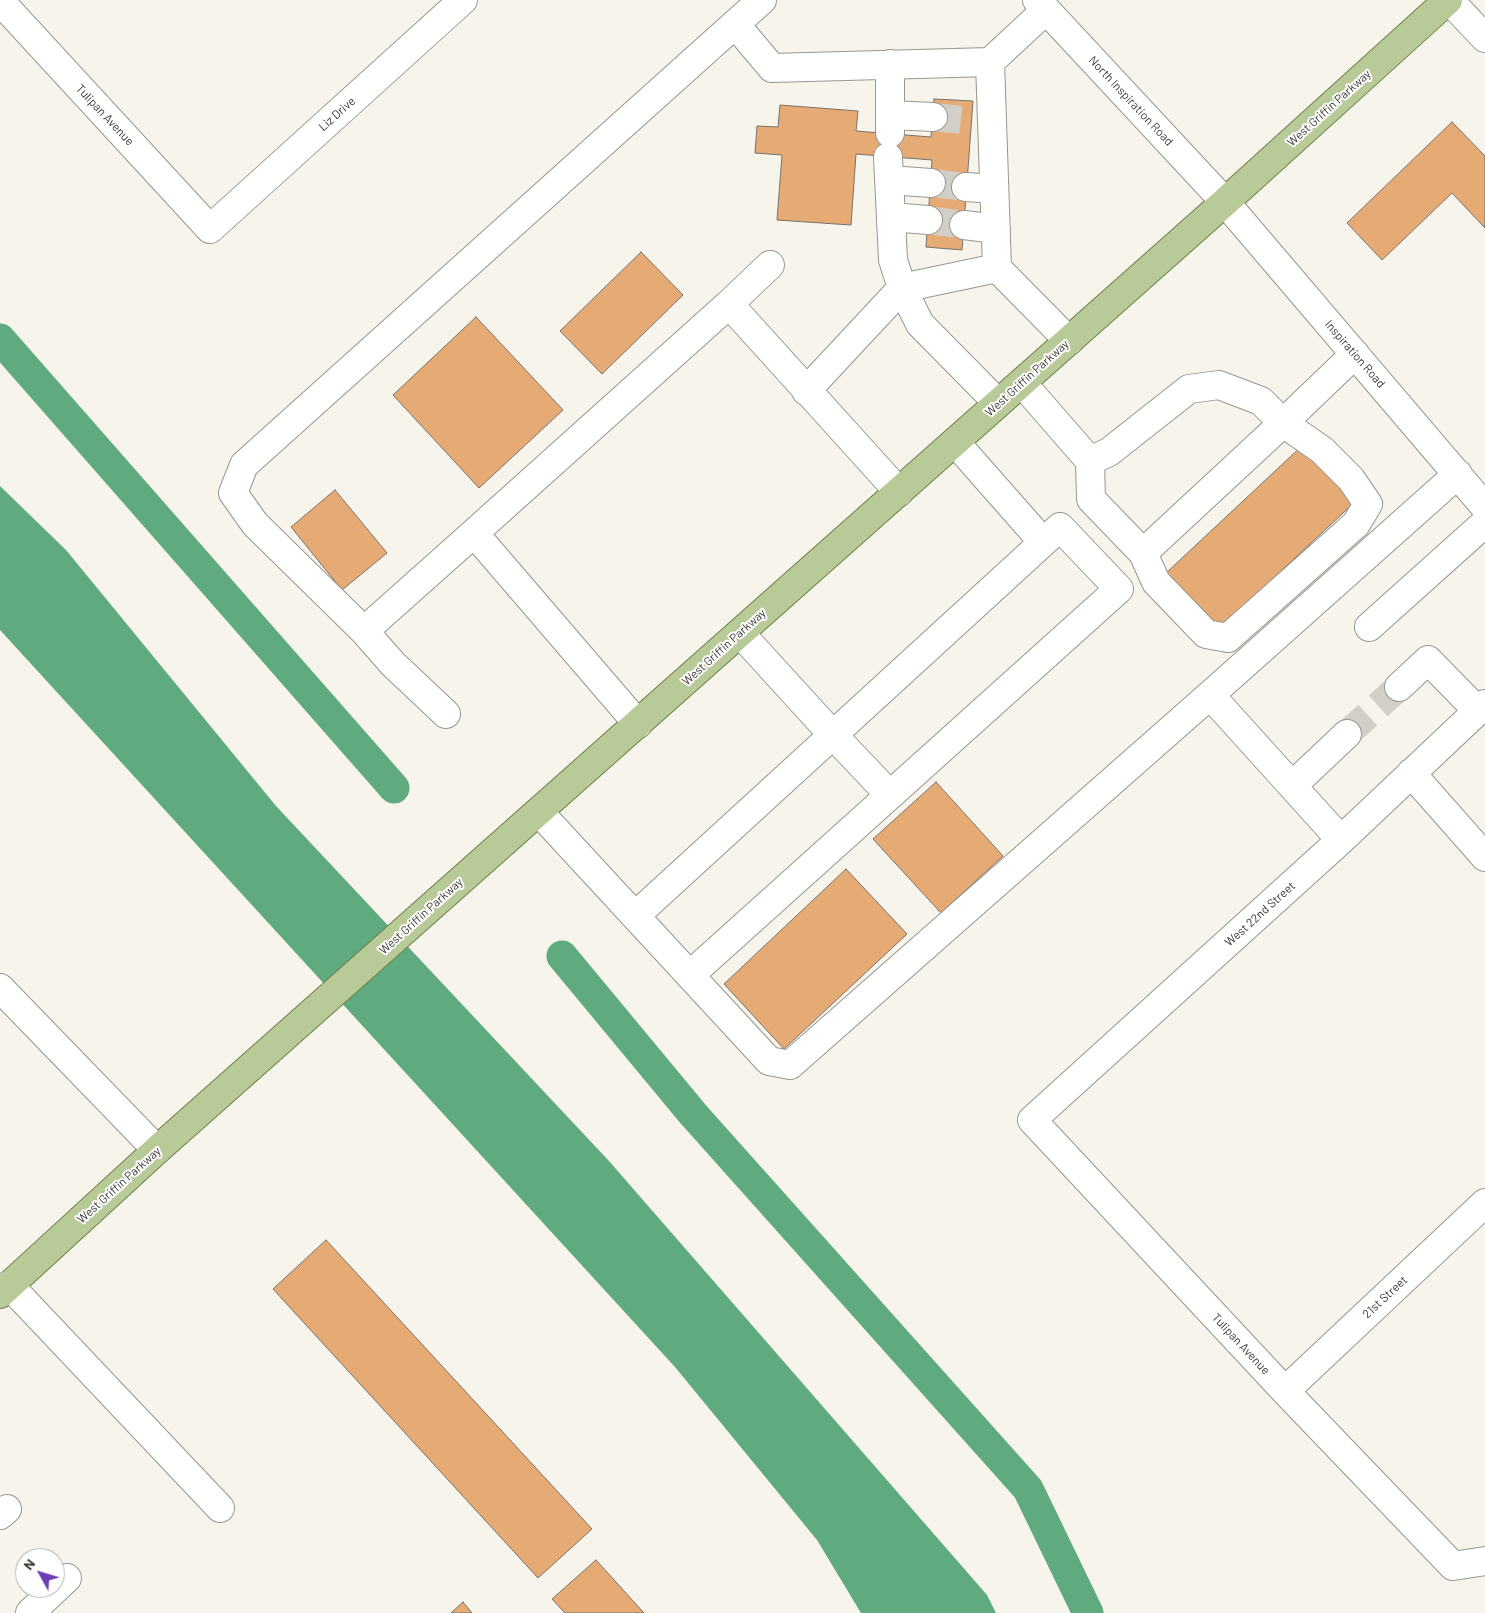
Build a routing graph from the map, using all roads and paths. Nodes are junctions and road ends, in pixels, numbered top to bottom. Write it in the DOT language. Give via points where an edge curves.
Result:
graph roads {
  1 [pos="463,0"];
  2 [pos="762,0"];
  3 [pos="1449,0"];
  4 [pos="0,1"];
  5 [pos="1041,5"];
  6 [pos="735,24"];
  7 [pos="1485,38"];
  8 [pos="990,62"];
  9 [pos="890,64"];
  10 [pos="932,117"];
  11 [pos="889,146"];
  12 [pos="930,183"];
  13 [pos="966,187"];
  14 [pos="994,189"];
  15 [pos="1225,202"];
  16 [pos="891,218"];
  17 [pos="928,220"];
  18 [pos="964,225"];
  19 [pos="210,229"];
  20 [pos="996,229"];
  21 [pos="770,266"];
  22 [pos="997,268"];
  23 [pos="902,288"];
  24 [pos="729,304"];
  25 [pos="1069,341"];
  26 [pos="1355,354"];
  27 [pos="1022,383"];
  28 [pos="806,391"];
  29 [pos="998,403"];
  30 [pos="1283,423"];
  31 [pos="955,442"];
  32 [pos="1090,461"];
  33 [pos="1458,474"];
  34 [pos="899,492"];
  35 [pos="1485,507"];
  36 [pos="1485,523"];
  37 [pos="474,534"];
  38 [pos="1043,542"];
  39 [pos="1143,553"];
  40 [pos="1369,628"];
  41 [pos="364,631"];
  42 [pos="740,632"];
  43 [pos="1399,687"];
  44 [pos="1210,695"];
  45 [pos="1481,708"];
  46 [pos="446,714"];
  47 [pos="638,724"];
  48 [pos="1347,734"];
  49 [pos="833,735"];
  50 [pos="1411,773"];
  51 [pos="1292,786"];
  52 [pos="890,795"];
  53 [pos="538,812"];
  54 [pos="1341,840"];
  55 [pos="1485,858"];
  56 [pos="634,916"];
  57 [pos="690,975"];
  58 [pos="0,988"];
  59 [pos="1032,1120"];
  60 [pos="157,1150"];
  61 [pos="1485,1203"];
  62 [pos="5,1290"];
  63 [pos="1285,1391"];
  64 [pos="220,1508"];
  65 [pos="1485,1561"];
  66 [pos="67,1578"];
  67 [pos="30,1613"];
  1 -- 19 [label="street, Liz Drive"];
  2 -- 6 [label="street"];
  3 -- 7 [label="street"];
  3 -- 15 [label="main road, West Griffin Parkway"];
  4 -- 19 [label="street, Tulipan Avenue"];
  5 -- 8 [label="street"];
  5 -- 15 [label="street, North Inspiration Road"];
  6 -- 9 [label="street" via="772,68"];
  6 -- 41 [label="street" via="244,465 233,493 255,524"];
  8 -- 9 [label="street"];
  8 -- 14 [label="street" via="982,121"];
  9 -- 11 [label="street"];
  10 -- 11 [label="street"];
  11 -- 12 [label="street"];
  11 -- 16 [label="street"];
  13 -- 14 [label="street"];
  14 -- 20 [label="street"];
  15 -- 25 [label="main road, West Griffin Parkway"];
  15 -- 26 [label="street, Inspiration Road"];
  16 -- 17 [label="street"];
  16 -- 23 [label="street" via="893,260"];
  18 -- 20 [label="street"];
  20 -- 22 [label="street"];
  21 -- 24 [label="street"];
  22 -- 23 [label="street"];
  22 -- 25 [label="street"];
  23 -- 28 [label="street"];
  23 -- 29 [label="street" via="920,324"];
  24 -- 28 [label="street"];
  24 -- 37 [label="street"];
  25 -- 27 [label="main road, West Griffin Parkway"];
  26 -- 30 [label="street"];
  26 -- 33 [label="street, Inspiration Road"];
  27 -- 29 [label="main road, West Griffin Parkway"];
  27 -- 32 [label="street"];
  28 -- 34 [label="street"];
  29 -- 31 [label="main road, West Griffin Parkway"];
  30 -- 32 [label="street" via="1261,401 1219,385 1189,389 1109,452"];
  30 -- 39 [label="street"];
  30 -- 39 [label="street" via="1322,450 1351,479 1368,504 1356,524 1228,638 1206,634 1156,582"];
  31 -- 34 [label="main road, West Griffin Parkway"];
  31 -- 38 [label="street"];
  32 -- 39 [label="street" via="1091,499"];
  33 -- 35 [label="street, Inspiration Road"];
  33 -- 44 [label="street"];
  34 -- 42 [label="main road, West Griffin Parkway"];
  36 -- 40 [label="street"];
  37 -- 41 [label="street"];
  37 -- 47 [label="street"];
  38 -- 49 [label="street"];
  38 -- 52 [label="street" via="1060,527 1119,589"];
  41 -- 46 [label="street"];
  42 -- 47 [label="main road, West Griffin Parkway"];
  42 -- 49 [label="street"];
  43 -- 45 [label="street" via="1428,660"];
  44 -- 51 [label="street"];
  44 -- 57 [label="street" via="790,1065 769,1061"];
  45 -- 50 [label="street, West 22nd Street"];
  47 -- 53 [label="main road, West Griffin Parkway"];
  48 -- 51 [label="street"];
  49 -- 52 [label="street"];
  49 -- 56 [label="street"];
  50 -- 54 [label="street, West 22nd Street"];
  50 -- 55 [label="street"];
  51 -- 54 [label="street"];
  52 -- 57 [label="street"];
  53 -- 56 [label="street"];
  53 -- 60 [label="main road, West Griffin Parkway"];
  54 -- 59 [label="street, West 22nd Street"];
  56 -- 57 [label="street"];
  58 -- 60 [label="street"];
  59 -- 63 [label="street, Tulipan Avenue"];
  60 -- 62 [label="main road, West Griffin Parkway"];
  61 -- 63 [label="street, 21st Street"];
  62 -- 64 [label="street"];
  63 -- 65 [label="street, Tulipan Avenue" via="1453,1566"];
  66 -- 67 [label="street"];
}
